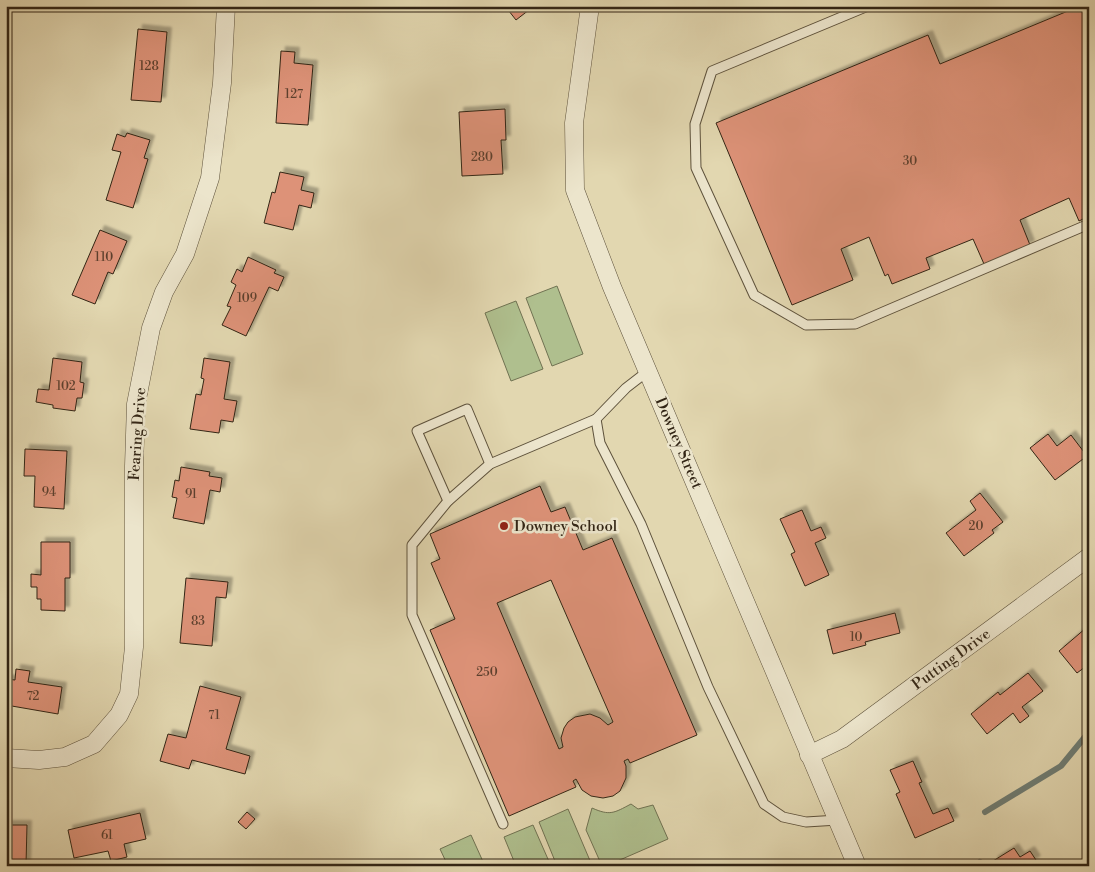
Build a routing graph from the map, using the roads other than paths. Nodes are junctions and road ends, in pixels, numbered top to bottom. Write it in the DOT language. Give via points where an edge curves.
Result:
graph roads {
  1 [pos="226,6"];
  2 [pos="590,6"];
  3 [pos="868,6"];
  4 [pos="1089,224"];
  5 [pos="648,370"];
  6 [pos="596,419"];
  7 [pos="490,464"];
  8 [pos="448,502"];
  9 [pos="1089,557"];
  10 [pos="809,755"];
  11 [pos="6,758"];
  12 [pos="838,820"];
  13 [pos="503,824"];
  14 [pos="857,866"];
  1 -- 11 [label="street, Fearing Drive" via="222,83 210,178 185,254 164,292 150,328 136,404 134,647 129,694 119,715 94,744 66,757 39,760"];
  2 -- 5 [label="street, Downey Street" via="574,123 575,190"];
  3 -- 4 [label="lane" via="712,71 695,124 696,168 754,295 806,325 855,324"];
  5 -- 6 [label="lane"];
  5 -- 10 [label="street, Downey Street"];
  6 -- 7 [label="lane"];
  6 -- 12 [label="lane" via="600,444 641,524 708,687 764,804 783,818 806,822"];
  7 -- 8 [label="lane"];
  7 -- 8 [label="lane" via="467,409 417,431"];
  8 -- 13 [label="lane" via="412,545 412,615"];
  9 -- 10 [label="street, Putting Drive" via="842,740"];
  10 -- 12 [label="street, Downey Street"];
  12 -- 14 [label="street, Downey Street"];
}
